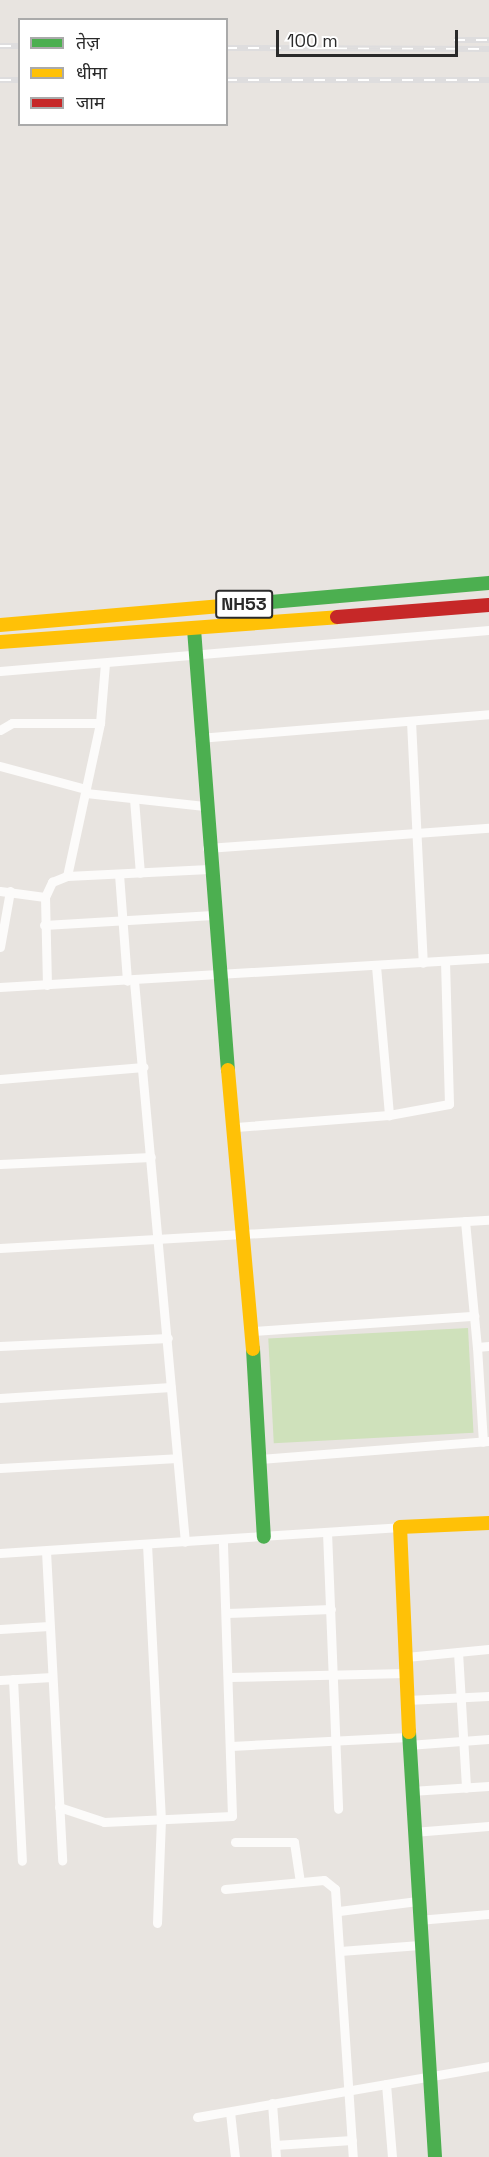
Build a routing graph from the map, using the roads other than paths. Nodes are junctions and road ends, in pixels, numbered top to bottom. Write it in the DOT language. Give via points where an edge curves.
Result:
graph roads {
  1 [pos="489,583"];
  2 [pos="489,605"];
  3 [pos="0,625"];
  4 [pos="194,629"];
  5 [pos="489,630"];
  6 [pos="0,642"];
  7 [pos="195,658"];
  8 [pos="105,664"];
  9 [pos="0,671"];
  10 [pos="489,714"];
  11 [pos="411,721"];
  12 [pos="100,723"];
  13 [pos="0,730"];
  14 [pos="199,738"];
  15 [pos="0,766"];
  16 [pos="86,791"];
  17 [pos="134,799"];
  18 [pos="204,806"];
  19 [pos="489,828"];
  20 [pos="416,834"];
  21 [pos="207,848"];
  22 [pos="209,869"];
  23 [pos="140,873"];
  24 [pos="119,874"];
  25 [pos="67,876"];
  26 [pos="5,891"];
  27 [pos="45,897"];
  28 [pos="213,915"];
  29 [pos="121,920"];
  30 [pos="44,925"];
  31 [pos="0,947"];
  32 [pos="489,958"];
  33 [pos="446,961"];
  34 [pos="423,963"];
  35 [pos="376,966"];
  36 [pos="220,977"];
  37 [pos="130,981"];
  38 [pos="47,985"];
  39 [pos="0,987"];
  40 [pos="143,1067"];
  41 [pos="0,1079"];
  42 [pos="389,1116"];
  43 [pos="236,1127"];
  44 [pos="151,1157"];
  45 [pos="0,1164"];
  46 [pos="489,1220"];
  47 [pos="465,1221"];
  48 [pos="245,1233"];
  49 [pos="159,1240"];
  50 [pos="0,1248"];
  51 [pos="474,1316"];
  52 [pos="252,1331"];
  53 [pos="168,1338"];
  54 [pos="0,1346"];
  55 [pos="489,1346"];
  56 [pos="477,1347"];
  57 [pos="171,1387"];
  58 [pos="0,1398"];
  59 [pos="486,1441"];
  60 [pos="177,1458"];
  61 [pos="260,1460"];
  62 [pos="0,1468"];
  63 [pos="489,1522"];
  64 [pos="400,1527"];
  65 [pos="327,1532"];
  66 [pos="264,1537"];
  67 [pos="223,1540"];
  68 [pos="185,1542"];
  69 [pos="147,1544"];
  70 [pos="46,1551"];
  71 [pos="0,1553"];
  72 [pos="331,1609"];
  73 [pos="227,1613"];
  74 [pos="49,1626"];
  75 [pos="0,1629"];
  76 [pos="489,1649"];
  77 [pos="458,1652"];
  78 [pos="405,1657"];
  79 [pos="406,1673"];
  80 [pos="334,1676"];
  81 [pos="52,1677"];
  82 [pos="229,1677"];
  83 [pos="14,1679"];
  84 [pos="0,1680"];
  85 [pos="489,1696"];
  86 [pos="460,1698"];
  87 [pos="407,1700"];
  88 [pos="489,1739"];
  89 [pos="337,1740"];
  90 [pos="408,1741"];
  91 [pos="463,1741"];
  92 [pos="231,1746"];
  93 [pos="489,1786"];
  94 [pos="466,1788"];
  95 [pos="411,1791"];
  96 [pos="59,1807"];
  97 [pos="338,1809"];
  98 [pos="161,1819"];
  99 [pos="489,1826"];
  100 [pos="412,1832"];
  101 [pos="235,1842"];
  102 [pos="22,1861"];
  103 [pos="62,1861"];
  104 [pos="300,1882"];
  105 [pos="225,1889"];
  106 [pos="417,1900"];
  107 [pos="339,1911"];
  108 [pos="489,1914"];
  109 [pos="418,1920"];
  110 [pos="157,1923"];
  111 [pos="420,1945"];
  112 [pos="340,1951"];
  113 [pos="489,2066"];
  114 [pos="428,2078"];
  115 [pos="387,2084"];
  116 [pos="348,2091"];
  117 [pos="272,2103"];
  118 [pos="230,2112"];
  119 [pos="197,2117"];
  120 [pos="352,2140"];
  121 [pos="275,2145"];
  122 [pos="235,2157"];
  123 [pos="276,2157"];
  124 [pos="353,2157"];
  125 [pos="392,2157"];
  126 [pos="435,2157"];
  1 -- 3 [label="main road, NH53"];
  2 -- 4 [label="main road, NH53"];
  4 -- 6 [label="main road, NH53"];
  4 -- 7 [label="main road"];
  5 -- 7 [label="street"];
  7 -- 8 [label="street"];
  7 -- 14 [label="main road"];
  8 -- 9 [label="street"];
  8 -- 12 [label="street"];
  10 -- 11 [label="street"];
  11 -- 14 [label="street"];
  11 -- 20 [label="street"];
  12 -- 13 [label="street" via="12,723"];
  12 -- 16 [label="street"];
  14 -- 18 [label="main road"];
  15 -- 16 [label="street"];
  16 -- 17 [label="street"];
  16 -- 25 [label="street"];
  17 -- 18 [label="street"];
  17 -- 23 [label="street"];
  18 -- 21 [label="main road"];
  19 -- 20 [label="street"];
  20 -- 21 [label="street"];
  20 -- 34 [label="street"];
  21 -- 22 [label="main road"];
  22 -- 23 [label="street"];
  22 -- 28 [label="main road"];
  23 -- 24 [label="street"];
  24 -- 25 [label="street"];
  24 -- 29 [label="street"];
  25 -- 27 [label="street" via="52,882"];
  26 -- 27 [label="street"];
  26 -- 31 [label="street"];
  27 -- 30 [label="street"];
  28 -- 29 [label="street"];
  28 -- 36 [label="main road"];
  29 -- 30 [label="street"];
  29 -- 37 [label="street"];
  30 -- 38 [label="street"];
  32 -- 33 [label="street"];
  33 -- 34 [label="street"];
  33 -- 42 [label="street" via="449,1104"];
  34 -- 35 [label="street"];
  35 -- 36 [label="street"];
  35 -- 42 [label="street"];
  36 -- 37 [label="street"];
  36 -- 43 [label="main road"];
  37 -- 38 [label="street"];
  37 -- 40 [label="street"];
  38 -- 39 [label="street"];
  40 -- 41 [label="street"];
  40 -- 44 [label="street"];
  42 -- 43 [label="street"];
  43 -- 48 [label="main road"];
  44 -- 45 [label="street"];
  44 -- 49 [label="street"];
  46 -- 47 [label="street"];
  47 -- 48 [label="street"];
  47 -- 51 [label="street"];
  48 -- 49 [label="street"];
  48 -- 52 [label="main road"];
  49 -- 50 [label="street"];
  49 -- 53 [label="street"];
  51 -- 52 [label="street"];
  51 -- 56 [label="street"];
  52 -- 61 [label="main road"];
  53 -- 54 [label="street"];
  53 -- 57 [label="street"];
  55 -- 56 [label="street"];
  56 -- 59 [label="street"];
  57 -- 58 [label="street"];
  57 -- 60 [label="street"];
  59 -- 61 [label="street"];
  60 -- 62 [label="street"];
  60 -- 68 [label="street"];
  61 -- 66 [label="main road"];
  63 -- 64 [label="main road"];
  64 -- 65 [label="street"];
  64 -- 78 [label="main road"];
  65 -- 66 [label="street"];
  65 -- 72 [label="street"];
  66 -- 67 [label="street"];
  67 -- 68 [label="street"];
  67 -- 73 [label="street"];
  68 -- 69 [label="street"];
  69 -- 70 [label="street"];
  69 -- 98 [label="street"];
  70 -- 71 [label="street"];
  70 -- 74 [label="street"];
  72 -- 73 [label="street"];
  72 -- 80 [label="street"];
  73 -- 82 [label="street"];
  74 -- 75 [label="street"];
  74 -- 81 [label="street"];
  76 -- 77 [label="street"];
  77 -- 78 [label="street"];
  77 -- 86 [label="street"];
  78 -- 79 [label="main road"];
  79 -- 80 [label="street"];
  79 -- 87 [label="main road"];
  80 -- 82 [label="street"];
  80 -- 89 [label="street"];
  81 -- 83 [label="street"];
  81 -- 96 [label="street"];
  82 -- 92 [label="street"];
  83 -- 84 [label="street"];
  83 -- 102 [label="street"];
  85 -- 86 [label="street"];
  86 -- 87 [label="street"];
  86 -- 91 [label="street"];
  87 -- 90 [label="main road"];
  88 -- 91 [label="street"];
  89 -- 90 [label="street"];
  89 -- 92 [label="street"];
  89 -- 97 [label="street"];
  90 -- 91 [label="street"];
  90 -- 95 [label="main road"];
  91 -- 94 [label="street"];
  92 -- 98 [label="street" via="232,1816"];
  93 -- 94 [label="street"];
  94 -- 95 [label="street"];
  95 -- 100 [label="main road"];
  96 -- 98 [label="street" via="104,1822"];
  96 -- 103 [label="street"];
  98 -- 110 [label="street"];
  99 -- 100 [label="street"];
  100 -- 106 [label="main road"];
  101 -- 104 [label="street" via="294,1842"];
  104 -- 105 [label="street"];
  104 -- 107 [label="street" via="332,1883"];
  106 -- 107 [label="street"];
  106 -- 109 [label="main road"];
  107 -- 112 [label="street"];
  108 -- 109 [label="street"];
  109 -- 111 [label="main road"];
  111 -- 112 [label="street"];
  111 -- 114 [label="main road"];
  112 -- 116 [label="street"];
  113 -- 114 [label="street"];
  114 -- 115 [label="street"];
  114 -- 126 [label="main road"];
  115 -- 116 [label="street"];
  115 -- 125 [label="street"];
  116 -- 117 [label="street"];
  116 -- 120 [label="street"];
  117 -- 118 [label="street"];
  117 -- 121 [label="street"];
  118 -- 119 [label="street"];
  118 -- 122 [label="street"];
  120 -- 121 [label="street"];
  120 -- 124 [label="street"];
  121 -- 123 [label="street"];
}
